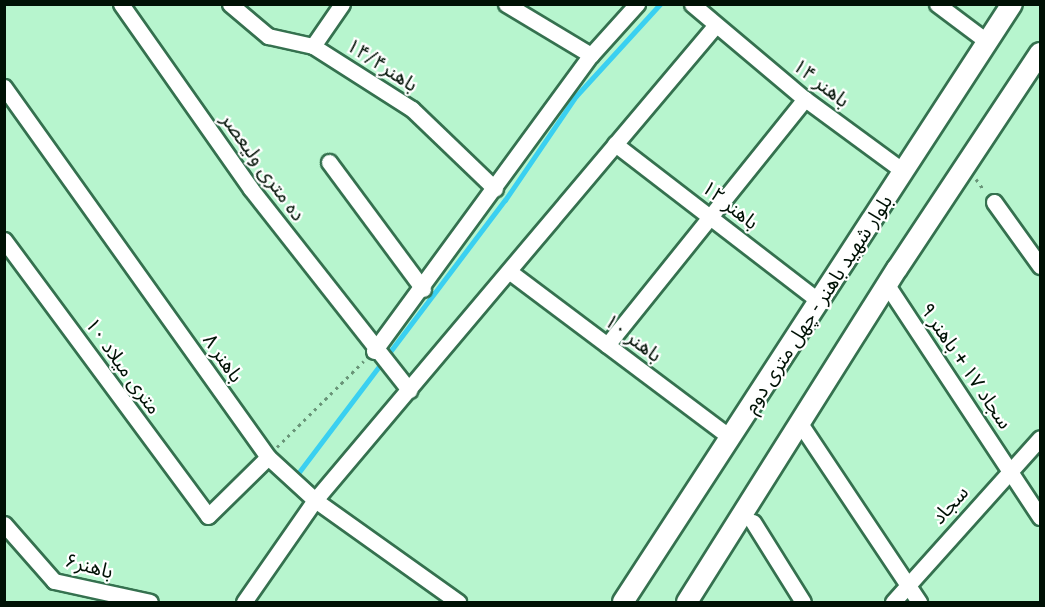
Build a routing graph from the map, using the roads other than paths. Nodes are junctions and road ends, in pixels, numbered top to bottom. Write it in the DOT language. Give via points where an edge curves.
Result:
graph roads {
  1 [pos="121,4"];
  2 [pos="230,4"];
  3 [pos="342,4"];
  4 [pos="506,4"];
  5 [pos="638,4"];
  6 [pos="692,4"];
  7 [pos="938,4"];
  8 [pos="1012,4"];
  9 [pos="715,26"];
  10 [pos="985,40"];
  11 [pos="314,46"];
  12 [pos="1041,53"];
  13 [pos="591,55"];
  14 [pos="4,87"];
  15 [pos="805,99"];
  16 [pos="615,144"];
  17 [pos="329,162"];
  18 [pos="903,171"];
  19 [pos="495,189"];
  20 [pos="994,202"];
  21 [pos="712,217"];
  22 [pos="4,240"];
  23 [pos="1041,266"];
  24 [pos="510,272"];
  25 [pos="887,285"];
  26 [pos="423,289"];
  27 [pos="819,301"];
  28 [pos="607,345"];
  29 [pos="374,351"];
  30 [pos="409,390"];
  31 [pos="801,425"];
  32 [pos="731,438"];
  33 [pos="1041,438"];
  34 [pos="268,457"];
  35 [pos="1011,470"];
  36 [pos="315,500"];
  37 [pos="1041,517"];
  38 [pos="753,522"];
  39 [pos="4,524"];
  40 [pos="907,584"];
  41 [pos="150,603"];
  42 [pos="243,603"];
  43 [pos="458,603"];
  44 [pos="623,603"];
  45 [pos="687,603"];
  46 [pos="803,603"];
  47 [pos="893,603"];
  48 [pos="920,603"];
  1 -- 29 [label="street, ده متری ولیعصر"];
  2 -- 11 [label="street, باهنر۱۴/۴" via="268,36"];
  3 -- 11 [label="street"];
  4 -- 13 [label="street"];
  5 -- 13 [label="street"];
  6 -- 9 [label="street, باهنر ۱۴"];
  7 -- 10 [label="street"];
  8 -- 10 [label="street, بلوار شهید باهنر - چهل متری دوم"];
  9 -- 15 [label="street, باهنر ۱۴"];
  9 -- 16 [label="street"];
  10 -- 18 [label="street, بلوار شهید باهنر - چهل متری دوم"];
  11 -- 19 [label="street, باهنر۱۴/۴" via="412,109"];
  12 -- 25 [label="street"];
  13 -- 19 [label="street"];
  14 -- 34 [label="street, باهنر ۸"];
  15 -- 18 [label="street, باهنر ۱۴"];
  15 -- 21 [label="street"];
  16 -- 21 [label="street, باهنر ۱۲"];
  16 -- 24 [label="street"];
  17 -- 26 [label="street"];
  18 -- 27 [label="street, بلوار شهید باهنر - چهل متری دوم"];
  19 -- 26 [label="street"];
  20 -- 23 [label="street"];
  21 -- 27 [label="street, باهنر ۱۲"];
  21 -- 28 [label="street"];
  22 -- 34 [label="street, ۱۰ متری میلاد" via="208,516"];
  24 -- 28 [label="street, باهنر ۱۰"];
  24 -- 30 [label="street"];
  25 -- 31 [label="street"];
  25 -- 35 [label="street, سجاد ۱۷ + باهنر ۹"];
  26 -- 29 [label="street"];
  27 -- 32 [label="street, بلوار شهید باهنر - چهل متری دوم"];
  28 -- 32 [label="street, باهنر ۱۰"];
  29 -- 30 [label="street, ده متری ولیعصر"];
  30 -- 36 [label="street"];
  31 -- 40 [label="street"];
  31 -- 45 [label="street"];
  32 -- 44 [label="street, بلوار شهید باهنر - چهل متری دوم"];
  33 -- 35 [label="street, سجاد"];
  34 -- 36 [label="street, باهنر ۸"];
  35 -- 37 [label="street, سجاد ۱۷ + باهنر ۹"];
  35 -- 40 [label="street, سجاد"];
  36 -- 42 [label="street"];
  36 -- 43 [label="street, باهنر ۸"];
  38 -- 46 [label="street"];
  39 -- 41 [label="street, باهنر۶" via="54,581"];
  40 -- 47 [label="street, سجاد"];
  40 -- 48 [label="street"];
}
